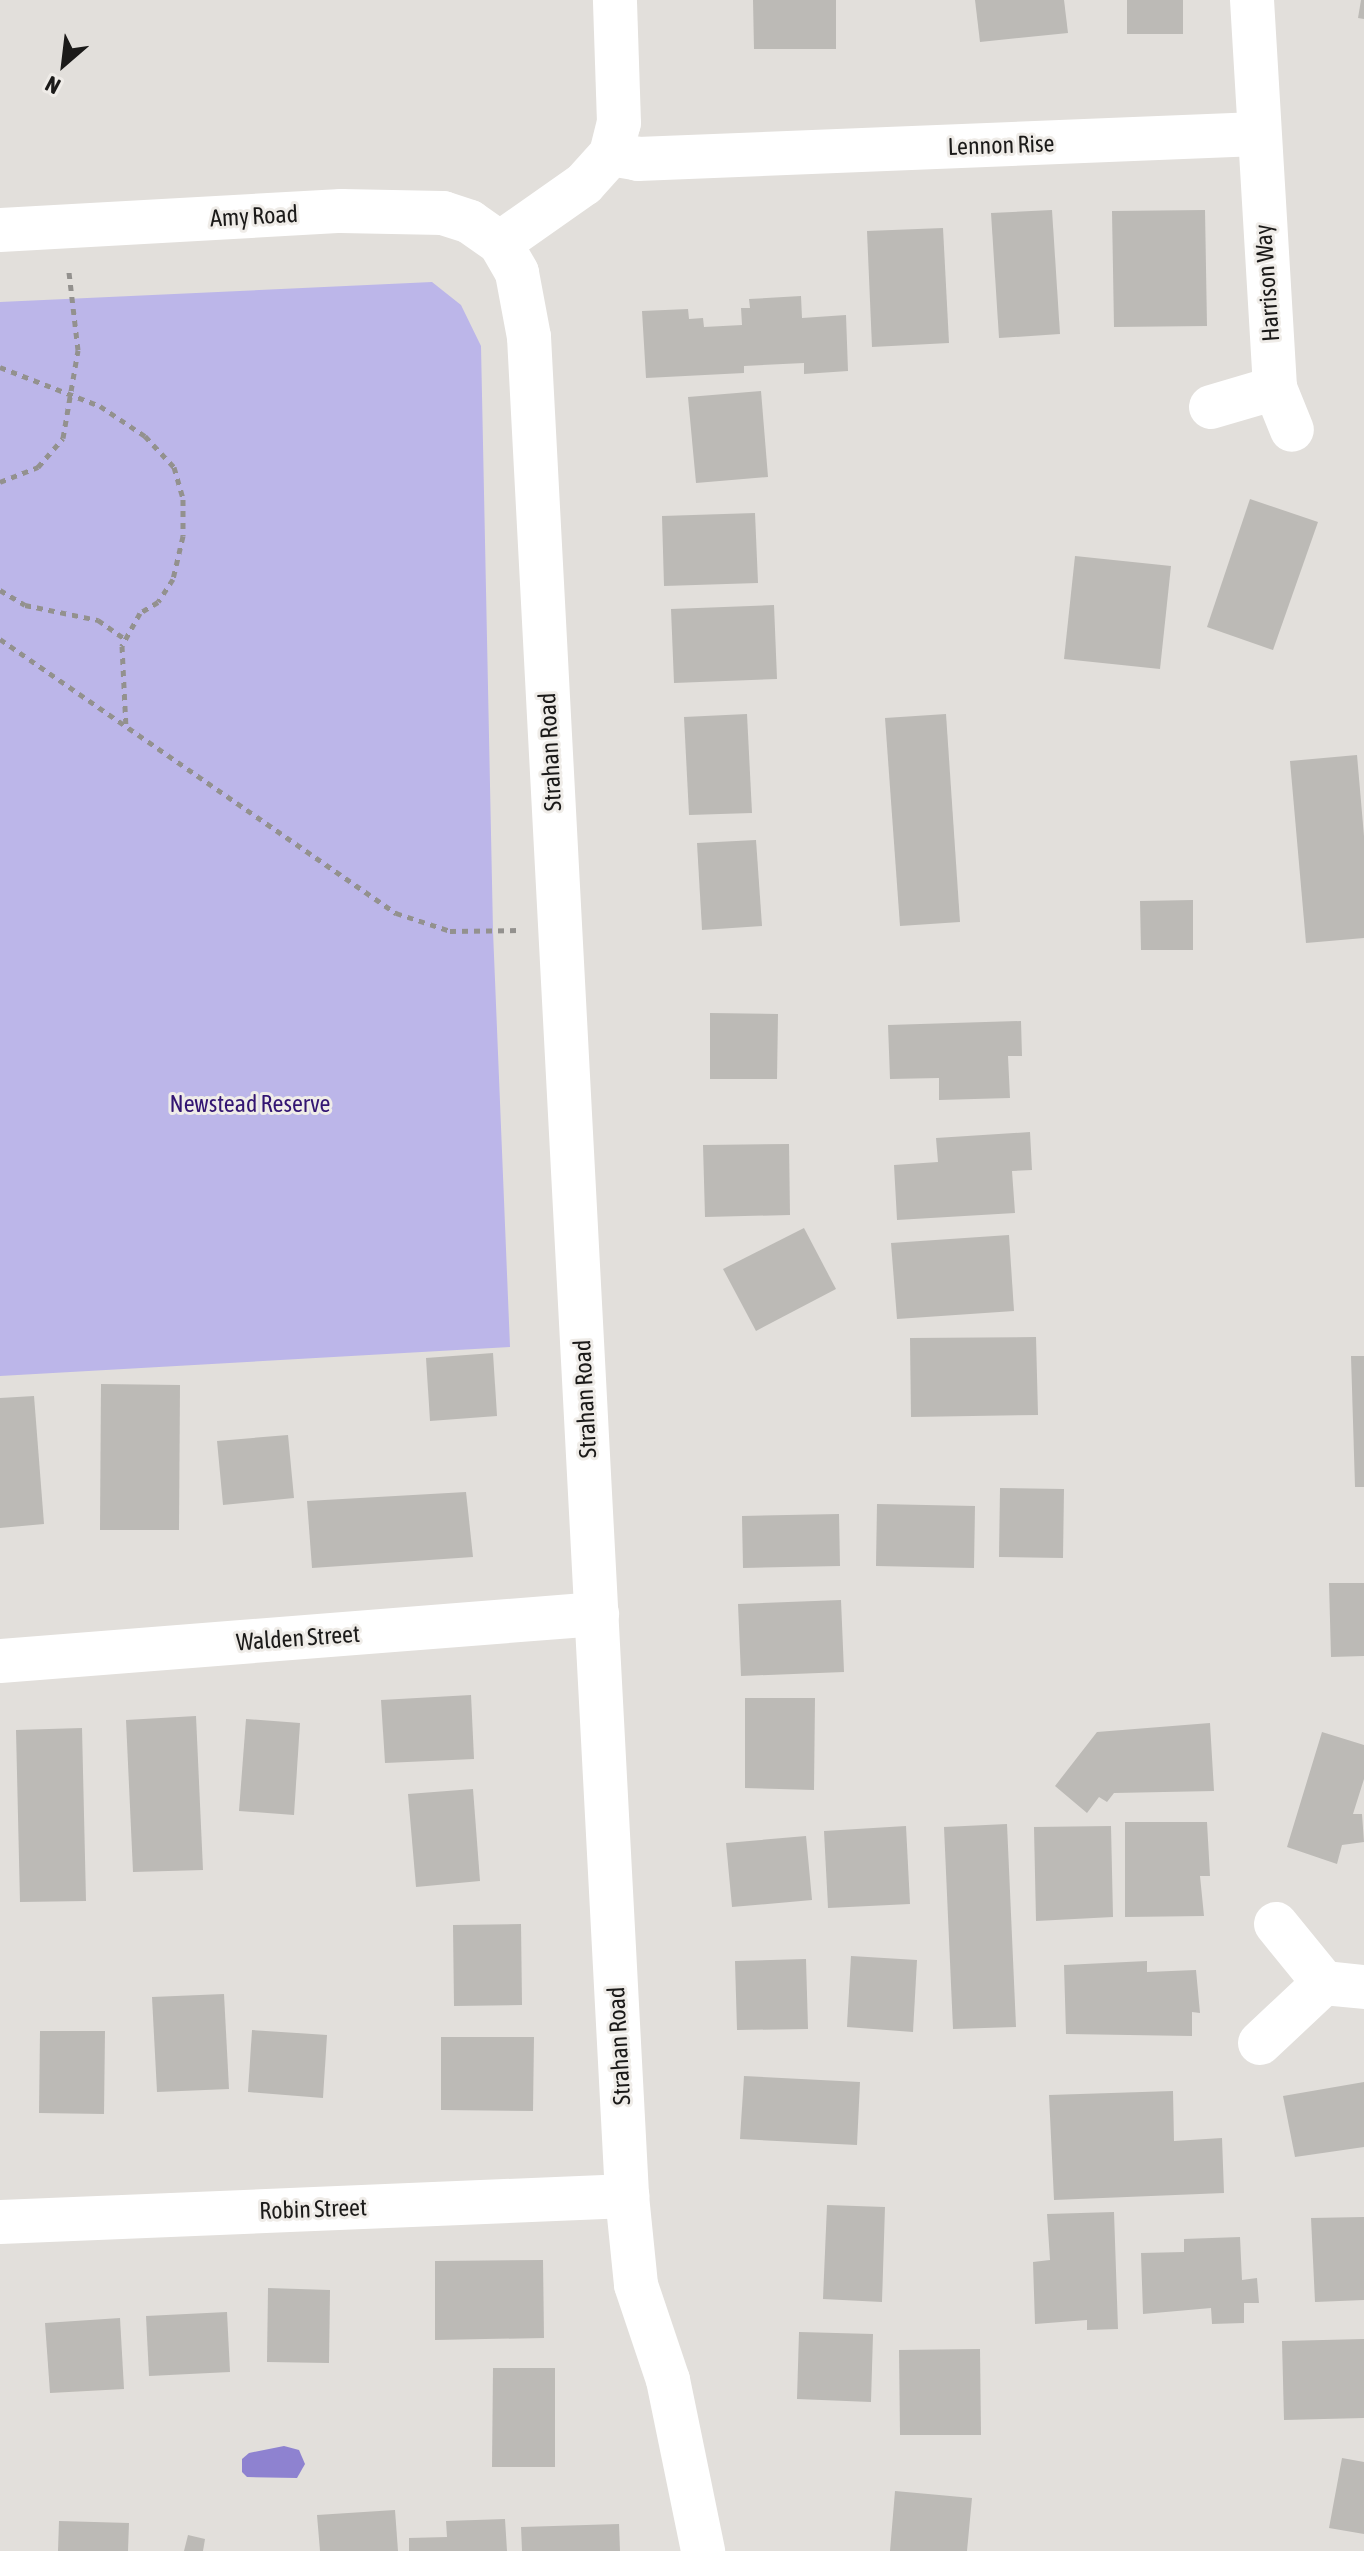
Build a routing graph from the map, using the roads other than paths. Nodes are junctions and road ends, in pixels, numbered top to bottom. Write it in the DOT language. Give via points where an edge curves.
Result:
graph roads {
  1 [pos="615,0"];
  2 [pos="1252,0"];
  3 [pos="1257,134"];
  4 [pos="611,154"];
  5 [pos="0,230"];
  6 [pos="500,243"];
  7 [pos="1275,388"];
  8 [pos="1211,407"];
  9 [pos="1292,430"];
  10 [pos="597,1614"];
  11 [pos="0,1661"];
  12 [pos="1276,1924"];
  13 [pos="1344,1985"];
  14 [pos="1260,2043"];
  15 [pos="627,2196"];
  16 [pos="0,2222"];
  17 [pos="703,2551"];
  1 -- 4 [label="street" via="619,123"];
  2 -- 3 [label="street"];
  3 -- 4 [label="street, Lennon Rise" via="665,159"];
  3 -- 7 [label="street, Harrison Way"];
  4 -- 6 [label="street" via="584,184"];
  5 -- 6 [label="street, Amy Road" via="407,210 470,222"];
  6 -- 10 [label="street, Strahan Road" via="517,273 529,337"];
  7 -- 8 [label="street"];
  7 -- 9 [label="street, Harrison Way"];
  10 -- 11 [label="street, Walden Street"];
  10 -- 15 [label="street, Strahan Road"];
  12 -- 13 [label="street"];
  13 -- 14 [label="street"];
  15 -- 16 [label="street, Robin Street"];
  15 -- 17 [label="street, Strahan Road" via="636,2285 668,2380"];
}
